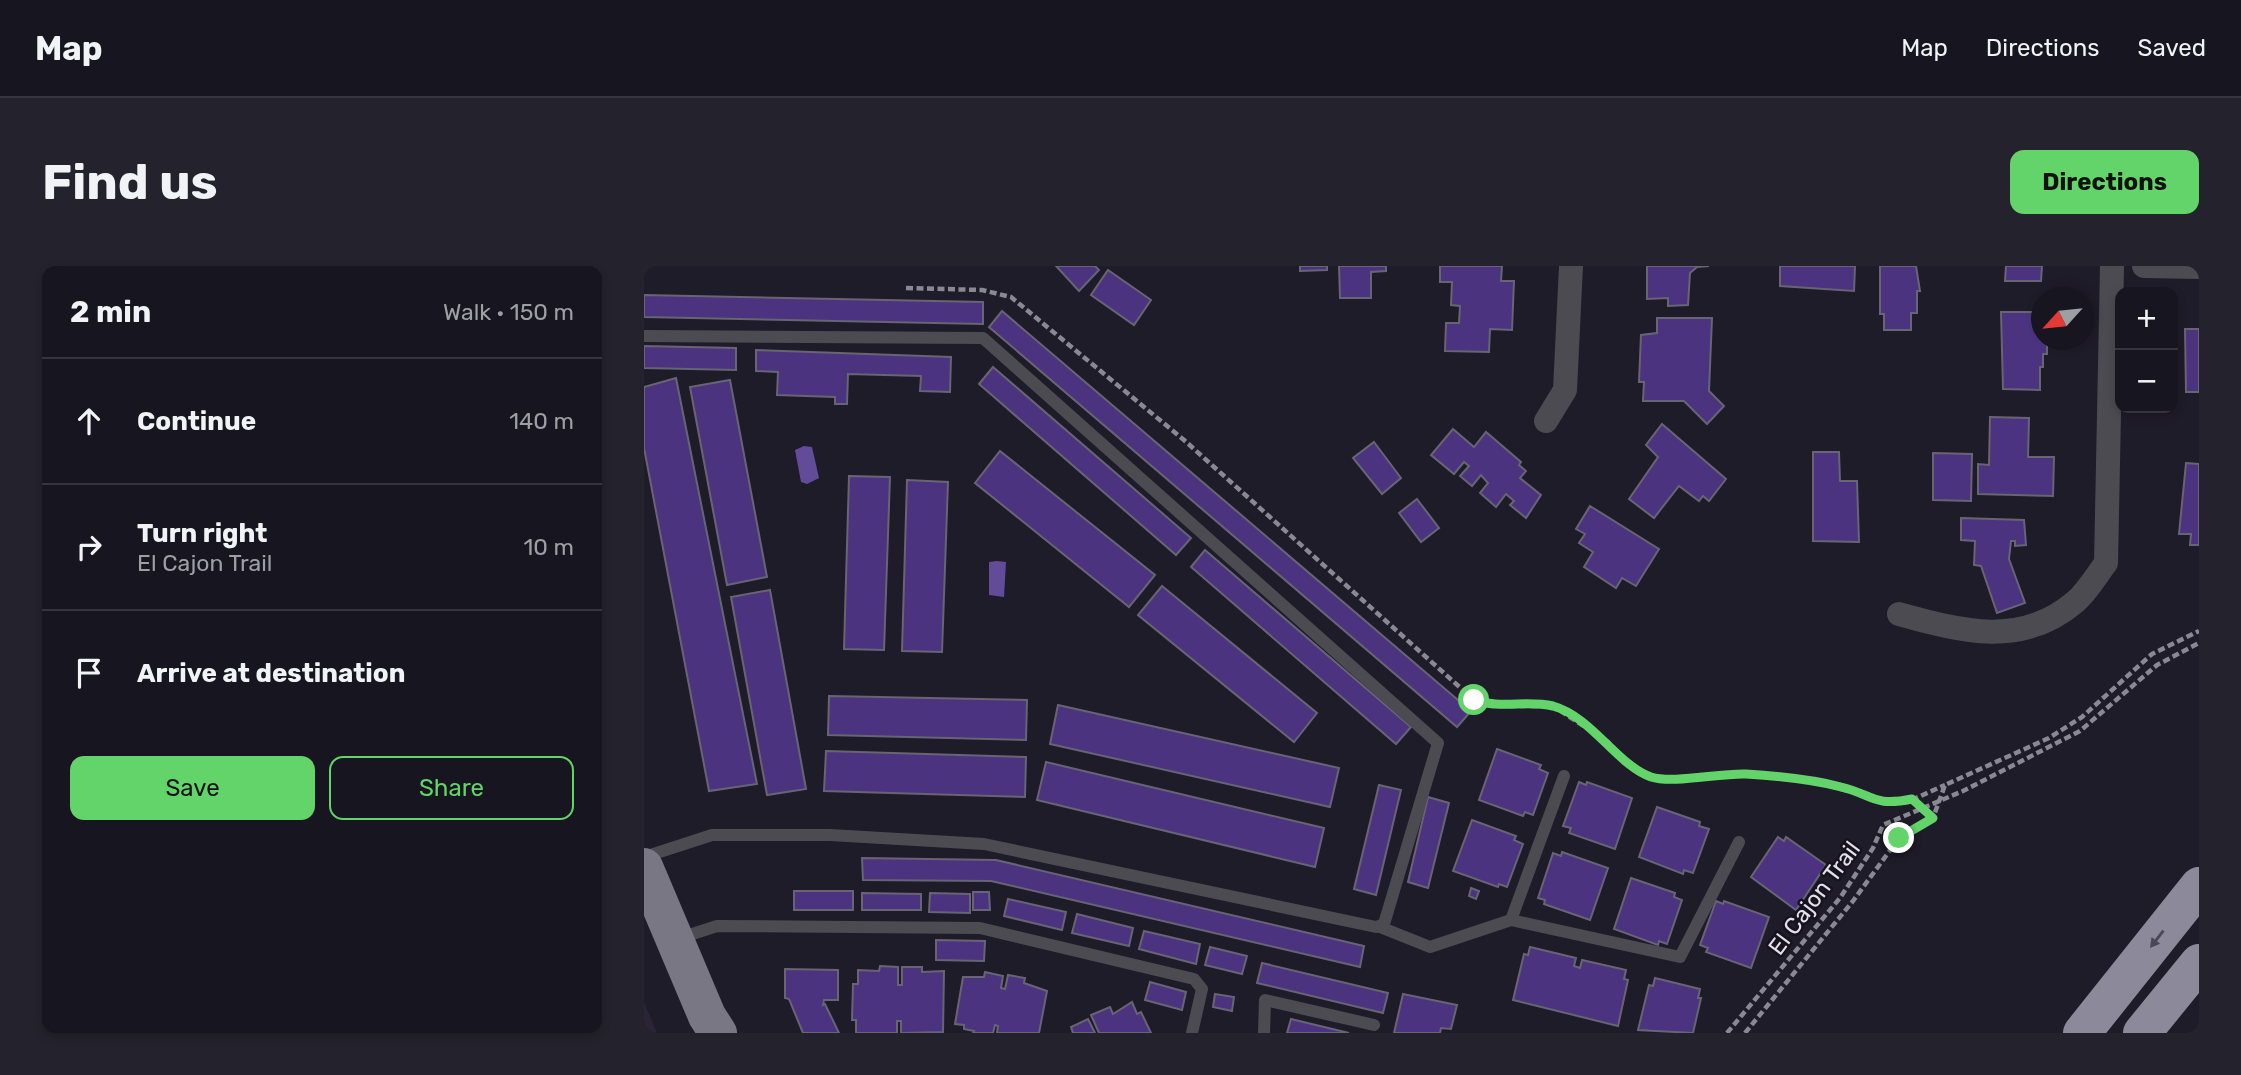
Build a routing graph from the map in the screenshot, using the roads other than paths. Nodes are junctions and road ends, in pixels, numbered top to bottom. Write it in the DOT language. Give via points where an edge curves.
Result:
graph roads {
  1 [pos="1571,266"];
  2 [pos="2112,266"];
  3 [pos="2144,266"];
  4 [pos="2199,267"];
  5 [pos="646,336"];
  6 [pos="1546,421"];
  7 [pos="1899,614"];
  8 [pos="1564,776"];
  9 [pos="1739,842"];
  10 [pos="644,857"];
  11 [pos="2199,886"];
  12 [pos="648,889"];
  13 [pos="1511,920"];
  14 [pos="1380,927"];
  15 [pos="675,940"];
  16 [pos="2199,963"];
  17 [pos="1374,1025"];
  18 [pos="716,1032"];
  19 [pos="1192,1033"];
  20 [pos="1264,1033"];
  21 [pos="2082,1033"];
  22 [pos="2142,1033"];
  1 -- 6 [label="street" via="1565,390"];
  2 -- 7 [label="street" via="2105,564 2077,601 2043,624 2005,632 1952,629"];
  3 -- 4 [label="street"];
  5 -- 14 [label="lane" via="983,338 1436,739 1438,748"];
  8 -- 13 [label="lane"];
  9 -- 13 [label="lane" via="1680,957"];
  10 -- 14 [label="lane" via="712,835 830,835 984,844"];
  11 -- 21 [label="highway, one-way"];
  12 -- 15 [label="main road"];
  13 -- 14 [label="lane" via="1430,947"];
  15 -- 18 [label="main road"];
  15 -- 19 [label="lane" via="717,926 980,928 1194,979 1202,989"];
  16 -- 22 [label="highway"];
  17 -- 20 [label="lane" via="1265,1000"];
}
